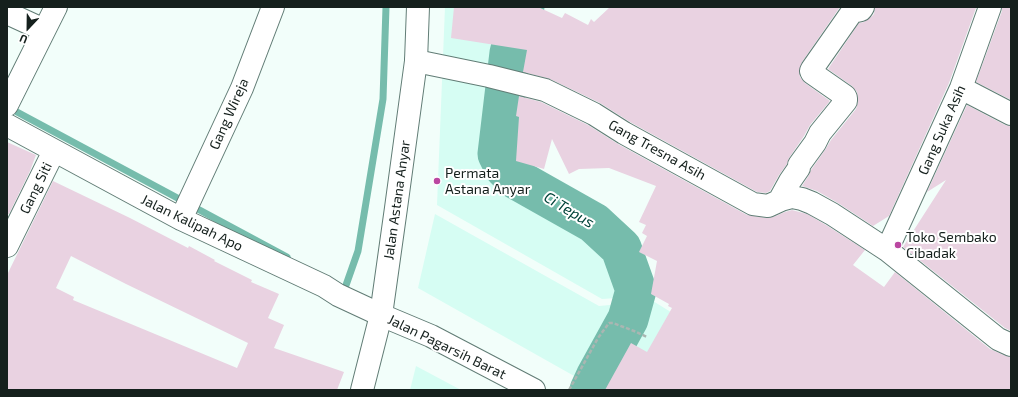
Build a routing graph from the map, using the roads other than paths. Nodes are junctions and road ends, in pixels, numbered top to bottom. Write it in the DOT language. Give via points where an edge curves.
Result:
graph roads {
  1 [pos="56,7"];
  2 [pos="273,7"];
  3 [pos="418,7"];
  4 [pos="863,7"];
  5 [pos="990,7"];
  6 [pos="7,13"];
  7 [pos="44,30"];
  8 [pos="416,61"];
  9 [pos="961,88"];
  10 [pos="7,104"];
  11 [pos="1011,114"];
  12 [pos="7,125"];
  13 [pos="54,151"];
  14 [pos="778,201"];
  15 [pos="181,220"];
  16 [pos="7,246"];
  17 [pos="887,250"];
  18 [pos="381,315"];
  19 [pos="1011,344"];
  20 [pos="362,390"];
  21 [pos="534,390"];
  1 -- 7 [label="street"];
  2 -- 15 [label="street, Gang Wireja" via="242,88"];
  3 -- 8 [label="street, Jalan Astana Anyar"];
  4 -- 14 [label="street" via="862,10 852,12 811,71 845,96 846,101 820,132"];
  5 -- 9 [label="street, Gang Suka Asih"];
  6 -- 7 [label="street"];
  7 -- 10 [label="street"];
  8 -- 14 [label="street, Gang Tresna Asih" via="545,90 594,114 753,204 768,206"];
  8 -- 18 [label="street, Jalan Astana Anyar"];
  9 -- 11 [label="street"];
  9 -- 17 [label="street, Gang Suka Asih"];
  12 -- 13 [label="street, Jalan Kalipah Apo"];
  13 -- 15 [label="street, Jalan Kalipah Apo"];
  13 -- 16 [label="street, Gang Siti"];
  14 -- 17 [label="street, Gang Tresna Asih" via="792,197 812,203"];
  15 -- 18 [label="street, Jalan Kalipah Apo"];
  17 -- 19 [label="street, Gang Tresna Asih" via="998,339"];
  18 -- 20 [label="street, Jalan Astana Anyar"];
  18 -- 21 [label="street, Jalan Pagarsih Barat" via="430,336"];
}
